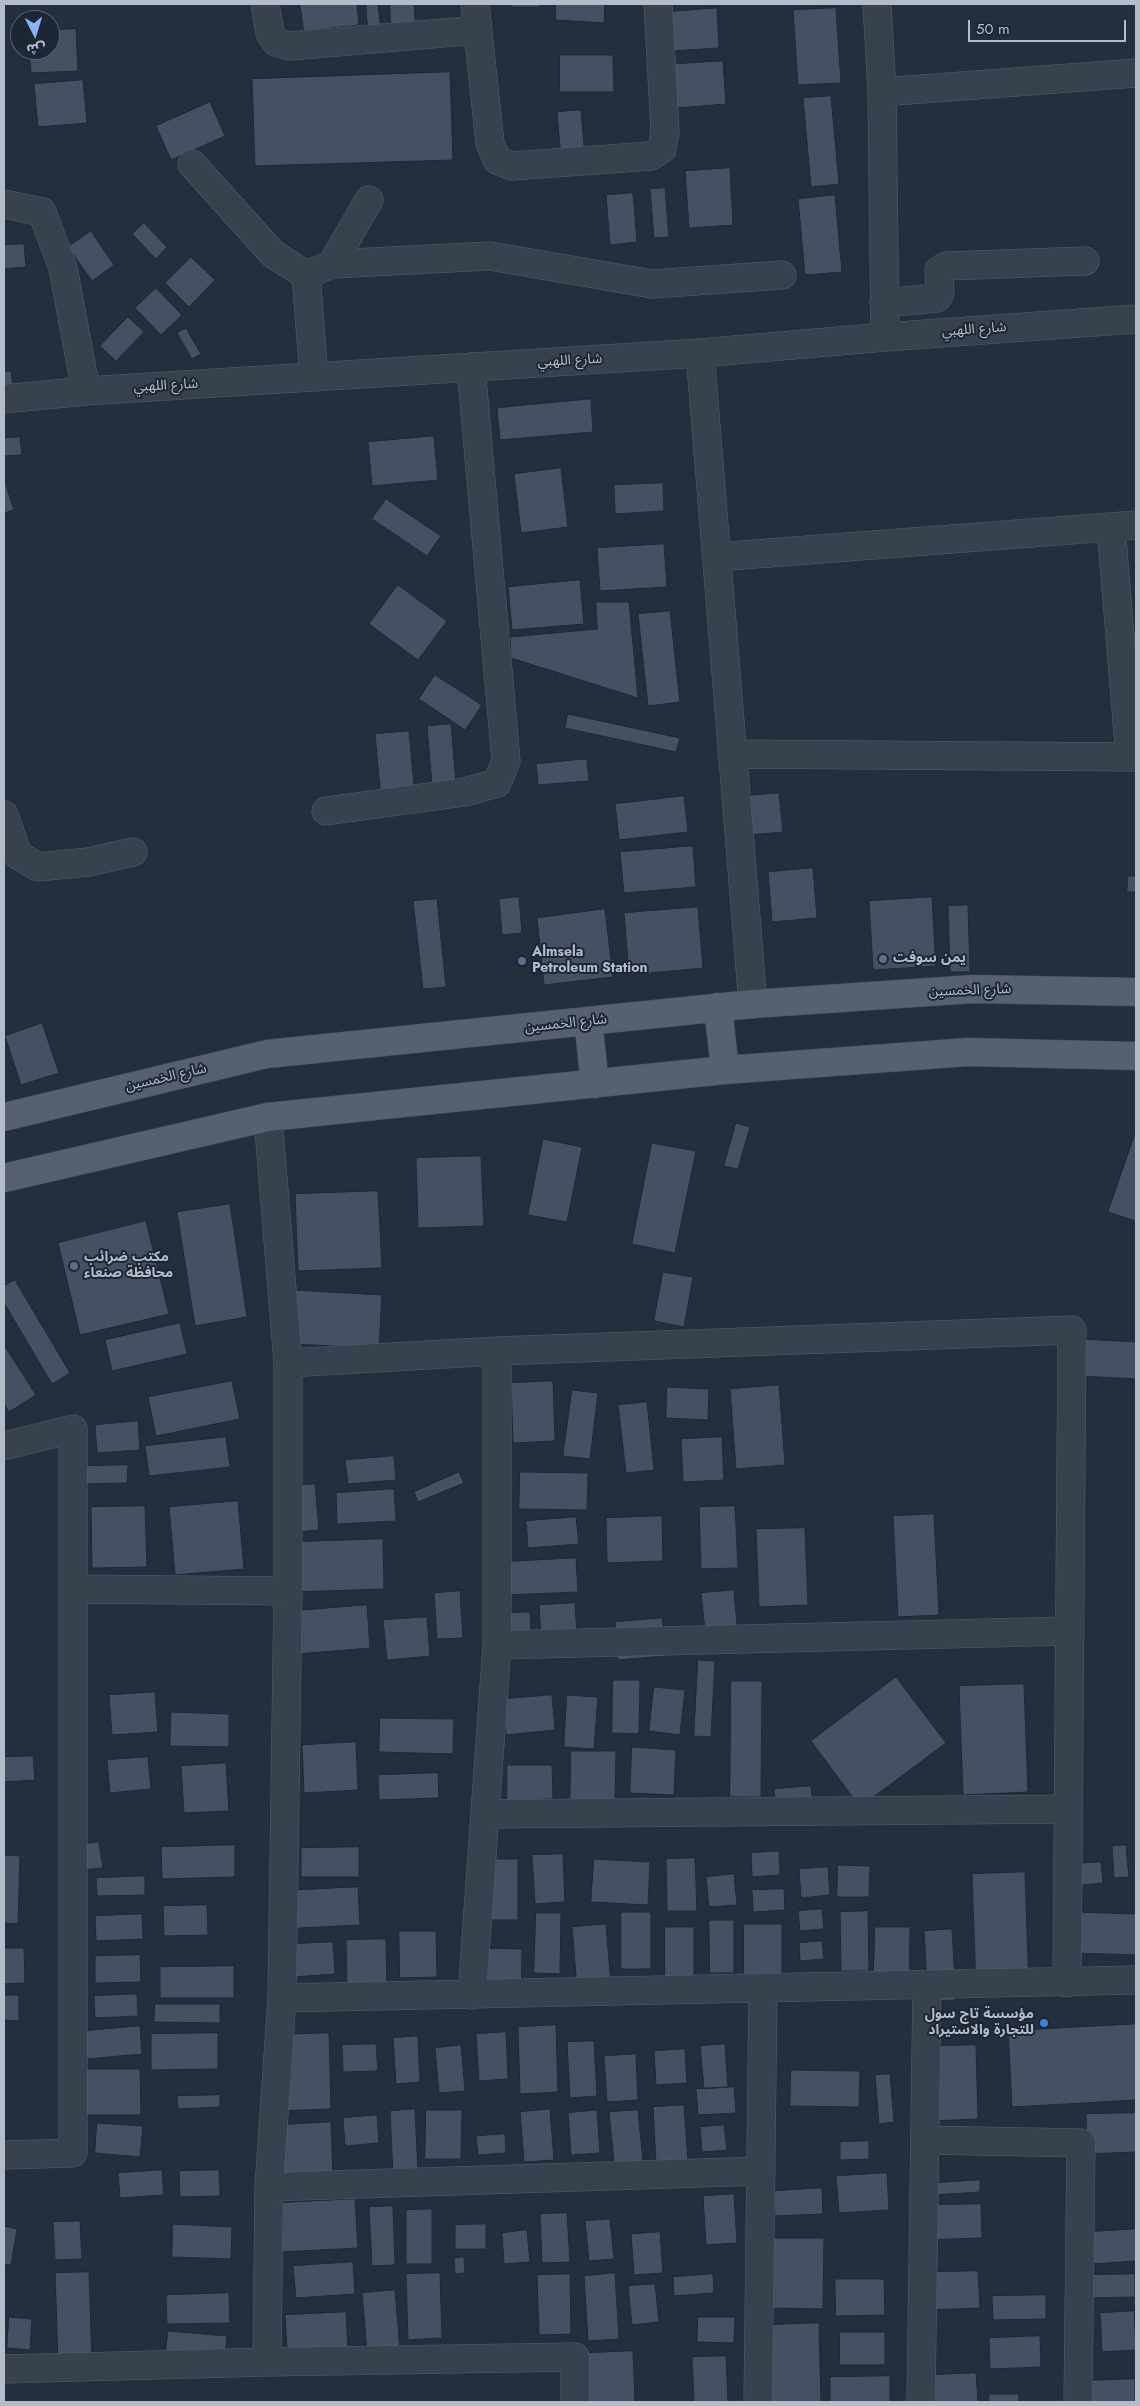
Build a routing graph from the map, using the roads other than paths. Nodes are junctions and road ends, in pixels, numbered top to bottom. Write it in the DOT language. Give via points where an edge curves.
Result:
graph roads {
  1 [pos="265,4"];
  2 [pos="658,4"];
  3 [pos="877,4"];
  4 [pos="477,17"];
  5 [pos="1136,73"];
  6 [pos="882,92"];
  7 [pos="192,164"];
  8 [pos="369,200"];
  9 [pos="4,204"];
  10 [pos="1085,261"];
  11 [pos="332,264"];
  12 [pos="306,275"];
  13 [pos="782,275"];
  14 [pos="884,303"];
  15 [pos="1136,319"];
  16 [pos="885,336"];
  17 [pos="700,353"];
  18 [pos="471,367"];
  19 [pos="314,377"];
  20 [pos="86,391"];
  21 [pos="4,399"];
  22 [pos="1124,526"];
  23 [pos="716,557"];
  24 [pos="732,754"];
  25 [pos="1133,757"];
  26 [pos="326,811"];
  27 [pos="4,815"];
  28 [pos="133,852"];
  29 [pos="1136,992"];
  30 [pos="753,1004"];
  31 [pos="718,1007"];
  32 [pos="588,1022"];
  33 [pos="1136,1056"];
  34 [pos="725,1070"];
  35 [pos="595,1084"];
  36 [pos="4,1116"];
  37 [pos="268,1117"];
  38 [pos="4,1178"];
  39 [pos="497,1351"];
  40 [pos="288,1363"];
  41 [pos="4,1446"];
  42 [pos="73,1589"];
  43 [pos="288,1591"];
  44 [pos="1070,1631"];
  45 [pos="498,1645"];
  46 [pos="1068,1809"];
  47 [pos="486,1814"];
  48 [pos="1136,1980"];
  49 [pos="1067,1983"];
  50 [pos="927,1985"];
  51 [pos="763,1989"];
  52 [pos="472,1995"];
  53 [pos="282,1998"];
  54 [pos="925,2140"];
  55 [pos="4,2155"];
  56 [pos="761,2171"];
  57 [pos="269,2187"];
  58 [pos="267,2362"];
  59 [pos="4,2369"];
  60 [pos="575,2402"];
  61 [pos="758,2402"];
  62 [pos="921,2402"];
  63 [pos="1078,2402"];
  1 -- 4 [label="street" via="270,33 276,42 290,46"];
  2 -- 4 [label="street" via="665,131 662,149 651,156 512,166 497,160 490,143"];
  3 -- 6 [label="street"];
  5 -- 6 [label="street"];
  6 -- 14 [label="street"];
  7 -- 12 [label="street" via="273,254"];
  8 -- 11 [label="street"];
  9 -- 20 [label="street" via="42,212 63,268"];
  10 -- 14 [label="street" via="946,266 940,270 937,298"];
  11 -- 12 [label="street"];
  11 -- 13 [label="street" via="490,256 652,284"];
  12 -- 19 [label="street"];
  14 -- 16 [label="street"];
  15 -- 16 [label="street, شارع اللهبي"];
  16 -- 17 [label="street, شارع اللهبي"];
  17 -- 18 [label="street, شارع اللهبي"];
  17 -- 23 [label="street"];
  18 -- 19 [label="street, شارع اللهبي"];
  18 -- 26 [label="street" via="506,761 497,782 465,792"];
  19 -- 20 [label="street, شارع اللهبي"];
  20 -- 21 [label="street, شارع اللهبي"];
  22 -- 23 [label="street"];
  22 -- 25 [label="street"];
  23 -- 24 [label="street"];
  24 -- 25 [label="street"];
  24 -- 30 [label="street"];
  27 -- 28 [label="street" via="18,855 38,867 88,862"];
  29 -- 30 [label="main road, شارع الخمسين" via="974,989"];
  30 -- 31 [label="main road, شارع الخمسين"];
  31 -- 32 [label="main road, شارع الخمسين"];
  31 -- 34 [label="main road"];
  32 -- 35 [label="main road"];
  32 -- 36 [label="main road, شارع الخمسين" via="268,1054"];
  33 -- 34 [label="main road" via="968,1052"];
  34 -- 35 [label="main road"];
  35 -- 37 [label="main road"];
  37 -- 38 [label="main road"];
  37 -- 40 [label="street"];
  39 -- 40 [label="street"];
  39 -- 44 [label="street" via="1072,1330"];
  39 -- 45 [label="street"];
  40 -- 43 [label="street"];
  41 -- 42 [label="street" via="73,1429"];
  42 -- 43 [label="street"];
  42 -- 55 [label="street" via="73,2153"];
  43 -- 53 [label="street"];
  44 -- 45 [label="street"];
  44 -- 46 [label="street"];
  45 -- 47 [label="street"];
  46 -- 47 [label="street"];
  46 -- 49 [label="street"];
  47 -- 52 [label="street"];
  48 -- 49 [label="street"];
  49 -- 50 [label="street"];
  50 -- 51 [label="street"];
  50 -- 54 [label="street"];
  51 -- 52 [label="street"];
  51 -- 56 [label="street"];
  52 -- 53 [label="street"];
  53 -- 57 [label="street"];
  54 -- 62 [label="street"];
  54 -- 63 [label="street" via="1081,2143"];
  56 -- 57 [label="street"];
  56 -- 61 [label="street"];
  57 -- 58 [label="street"];
  58 -- 59 [label="street"];
  58 -- 60 [label="street" via="575,2357"];
}
